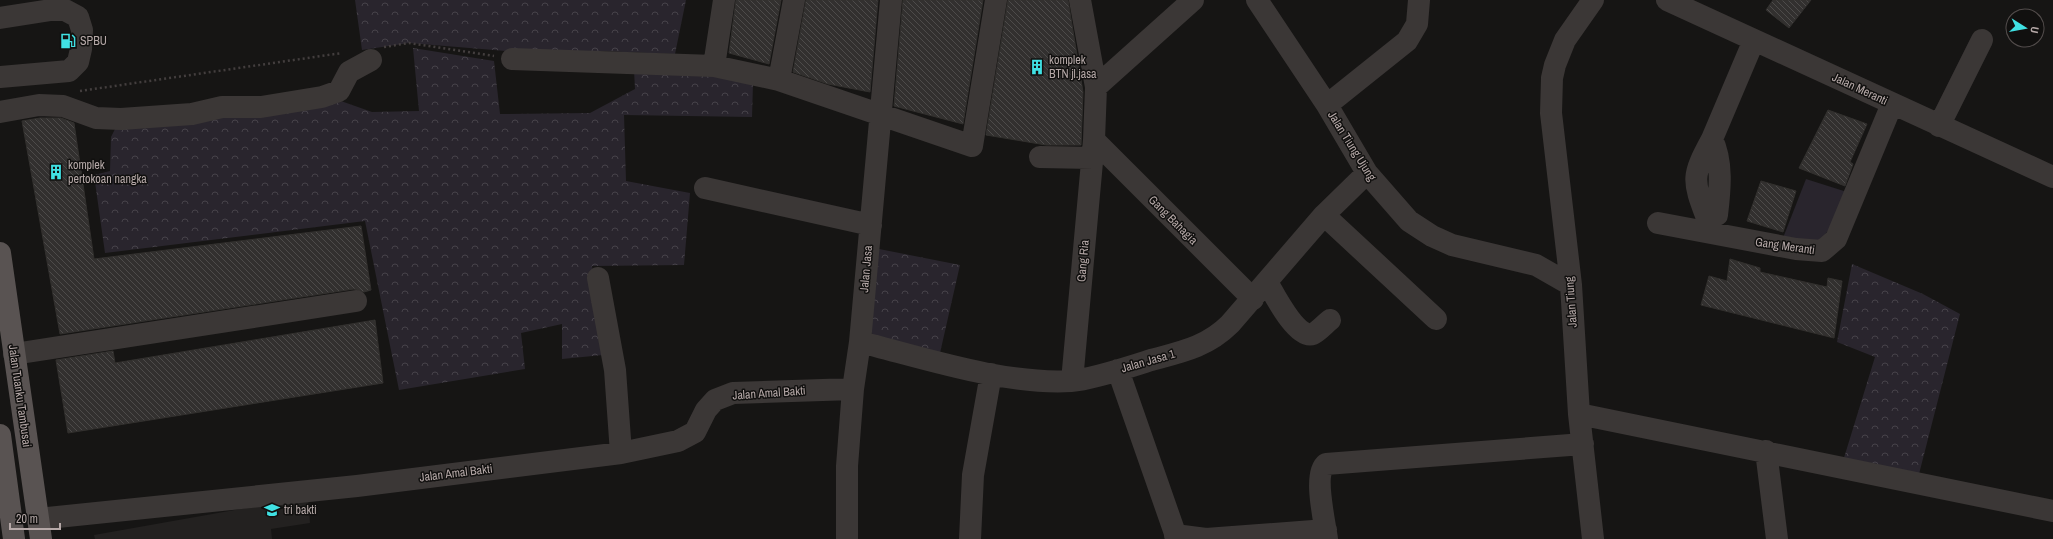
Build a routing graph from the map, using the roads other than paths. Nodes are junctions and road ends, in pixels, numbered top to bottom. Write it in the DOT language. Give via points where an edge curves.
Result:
graph roads {
  1 [pos="724,0"];
  2 [pos="794,0"];
  3 [pos="890,0"];
  4 [pos="996,0"];
  5 [pos="1080,0"];
  6 [pos="1193,0"];
  7 [pos="1257,0"];
  8 [pos="1419,0"];
  9 [pos="1592,0"];
  10 [pos="1667,0"];
  11 [pos="0,18"];
  12 [pos="1754,40"];
  13 [pos="1982,40"];
  14 [pos="374,54"];
  15 [pos="512,59"];
  16 [pos="714,66"];
  17 [pos="0,77"];
  18 [pos="779,80"];
  19 [pos="1096,86"];
  20 [pos="1892,104"];
  21 [pos="1327,105"];
  22 [pos="0,112"];
  23 [pos="880,115"];
  24 [pos="1939,126"];
  25 [pos="1093,149"];
  26 [pos="1040,157"];
  27 [pos="1367,173"];
  28 [pos="2053,178"];
  29 [pos="705,188"];
  30 [pos="1324,215"];
  31 [pos="871,225"];
  32 [pos="0,253"];
  33 [pos="598,278"];
  34 [pos="1267,282"];
  35 [pos="1571,285"];
  36 [pos="1252,299"];
  37 [pos="356,301"];
  38 [pos="1436,319"];
  39 [pos="1330,320"];
  40 [pos="860,342"];
  41 [pos="14,354"];
  42 [pos="1118,370"];
  43 [pos="991,374"];
  44 [pos="1072,381"];
  45 [pos="853,389"];
  46 [pos="1579,414"];
  47 [pos="0,435"];
  48 [pos="1583,444"];
  49 [pos="621,452"];
  50 [pos="1766,452"];
  51 [pos="2053,511"];
  52 [pos="39,529"];
  53 [pos="1326,535"];
  54 [pos="1176,537"];
  55 [pos="14,539"];
  56 [pos="847,539"];
  57 [pos="970,539"];
  58 [pos="1594,539"];
  59 [pos="1777,539"];
  1 -- 16 [label="street"];
  2 -- 18 [label="street"];
  3 -- 23 [label="street, Jalan Jasa"];
  4 -- 23 [label="street" via="972,146"];
  5 -- 19 [label="street, Gang Ria"];
  6 -- 19 [label="street"];
  7 -- 21 [label="street, Jalan Tiung Ujung"];
  8 -- 21 [label="street" via="1417,24 1407,41"];
  9 -- 35 [label="street, Jalan Tiung" via="1565,40 1554,64 1552,78 1551,113"];
  10 -- 12 [label="street, Jalan Meranti"];
  11 -- 17 [label="street" via="65,10 78,17 82,30 78,62 69,71"];
  12 -- 20 [label="street, Jalan Meranti"];
  12 -- 20 [label="street, Gang Meranti" via="1712,139 1717,150 1720,195 1717,215 1708,218 1662,219 1796,249 1822,251 1836,239"];
  13 -- 24 [label="street"];
  14 -- 22 [label="street" via="350,72 339,91 322,97 261,107 222,107 192,114 121,119 96,118 63,106 40,105"];
  15 -- 16 [label="street"];
  16 -- 18 [label="street"];
  18 -- 23 [label="street"];
  19 -- 25 [label="street, Gang Ria"];
  20 -- 24 [label="street, Jalan Meranti"];
  21 -- 27 [label="street, Jalan Tiung Ujung"];
  23 -- 31 [label="street, Jalan Jasa"];
  24 -- 28 [label="street, Jalan Meranti"];
  25 -- 26 [label="street"];
  25 -- 36 [label="street, Gang Bahagia"];
  25 -- 44 [label="street, Gang Ria"];
  27 -- 30 [label="street, Jalan Jasa 1"];
  27 -- 35 [label="street, Jalan Tiung Ujung" via="1409,222 1432,236 1452,245 1536,265"];
  29 -- 31 [label="street"];
  30 -- 34 [label="street, Jalan Jasa 1"];
  30 -- 38 [label="street"];
  31 -- 40 [label="street, Jalan Jasa"];
  32 -- 41 [label="main road, Jalan Tuanku Tambusai"];
  33 -- 49 [label="street" via="615,370"];
  34 -- 36 [label="street, Jalan Jasa 1"];
  34 -- 39 [label="street" via="1296,329 1304,334 1312,334"];
  35 -- 46 [label="street, Jalan Tiung"];
  36 -- 42 [label="street, Jalan Jasa 1" via="1217,337 1195,348"];
  37 -- 41 [label="street"];
  40 -- 43 [label="street, Jalan Jasa 1"];
  40 -- 45 [label="street, Jalan Jasa"];
  41 -- 52 [label="main road, Jalan Tuanku Tambusai"];
  42 -- 44 [label="street, Jalan Jasa 1"];
  42 -- 54 [label="street"];
  43 -- 44 [label="street, Jalan Jasa 1" via="1027,380"];
  43 -- 57 [label="street" via="973,476"];
  45 -- 49 [label="street, Jalan Amal Bakti" via="733,393 715,400 706,410 695,432 678,441"];
  45 -- 56 [label="street, Jalan Jasa" via="846,466"];
  46 -- 48 [label="street, Jalan Tiung"];
  46 -- 50 [label="street"];
  47 -- 55 [label="main road"];
  48 -- 53 [label="street" via="1326,464 1321,470 1320,484"];
  48 -- 58 [label="street, Jalan Tiung"];
  49 -- 52 [label="street, Jalan Amal Bakti"];
  50 -- 51 [label="street"];
  50 -- 59 [label="street"];
  53 -- 54 [label="street" via="1206,539"];
}
